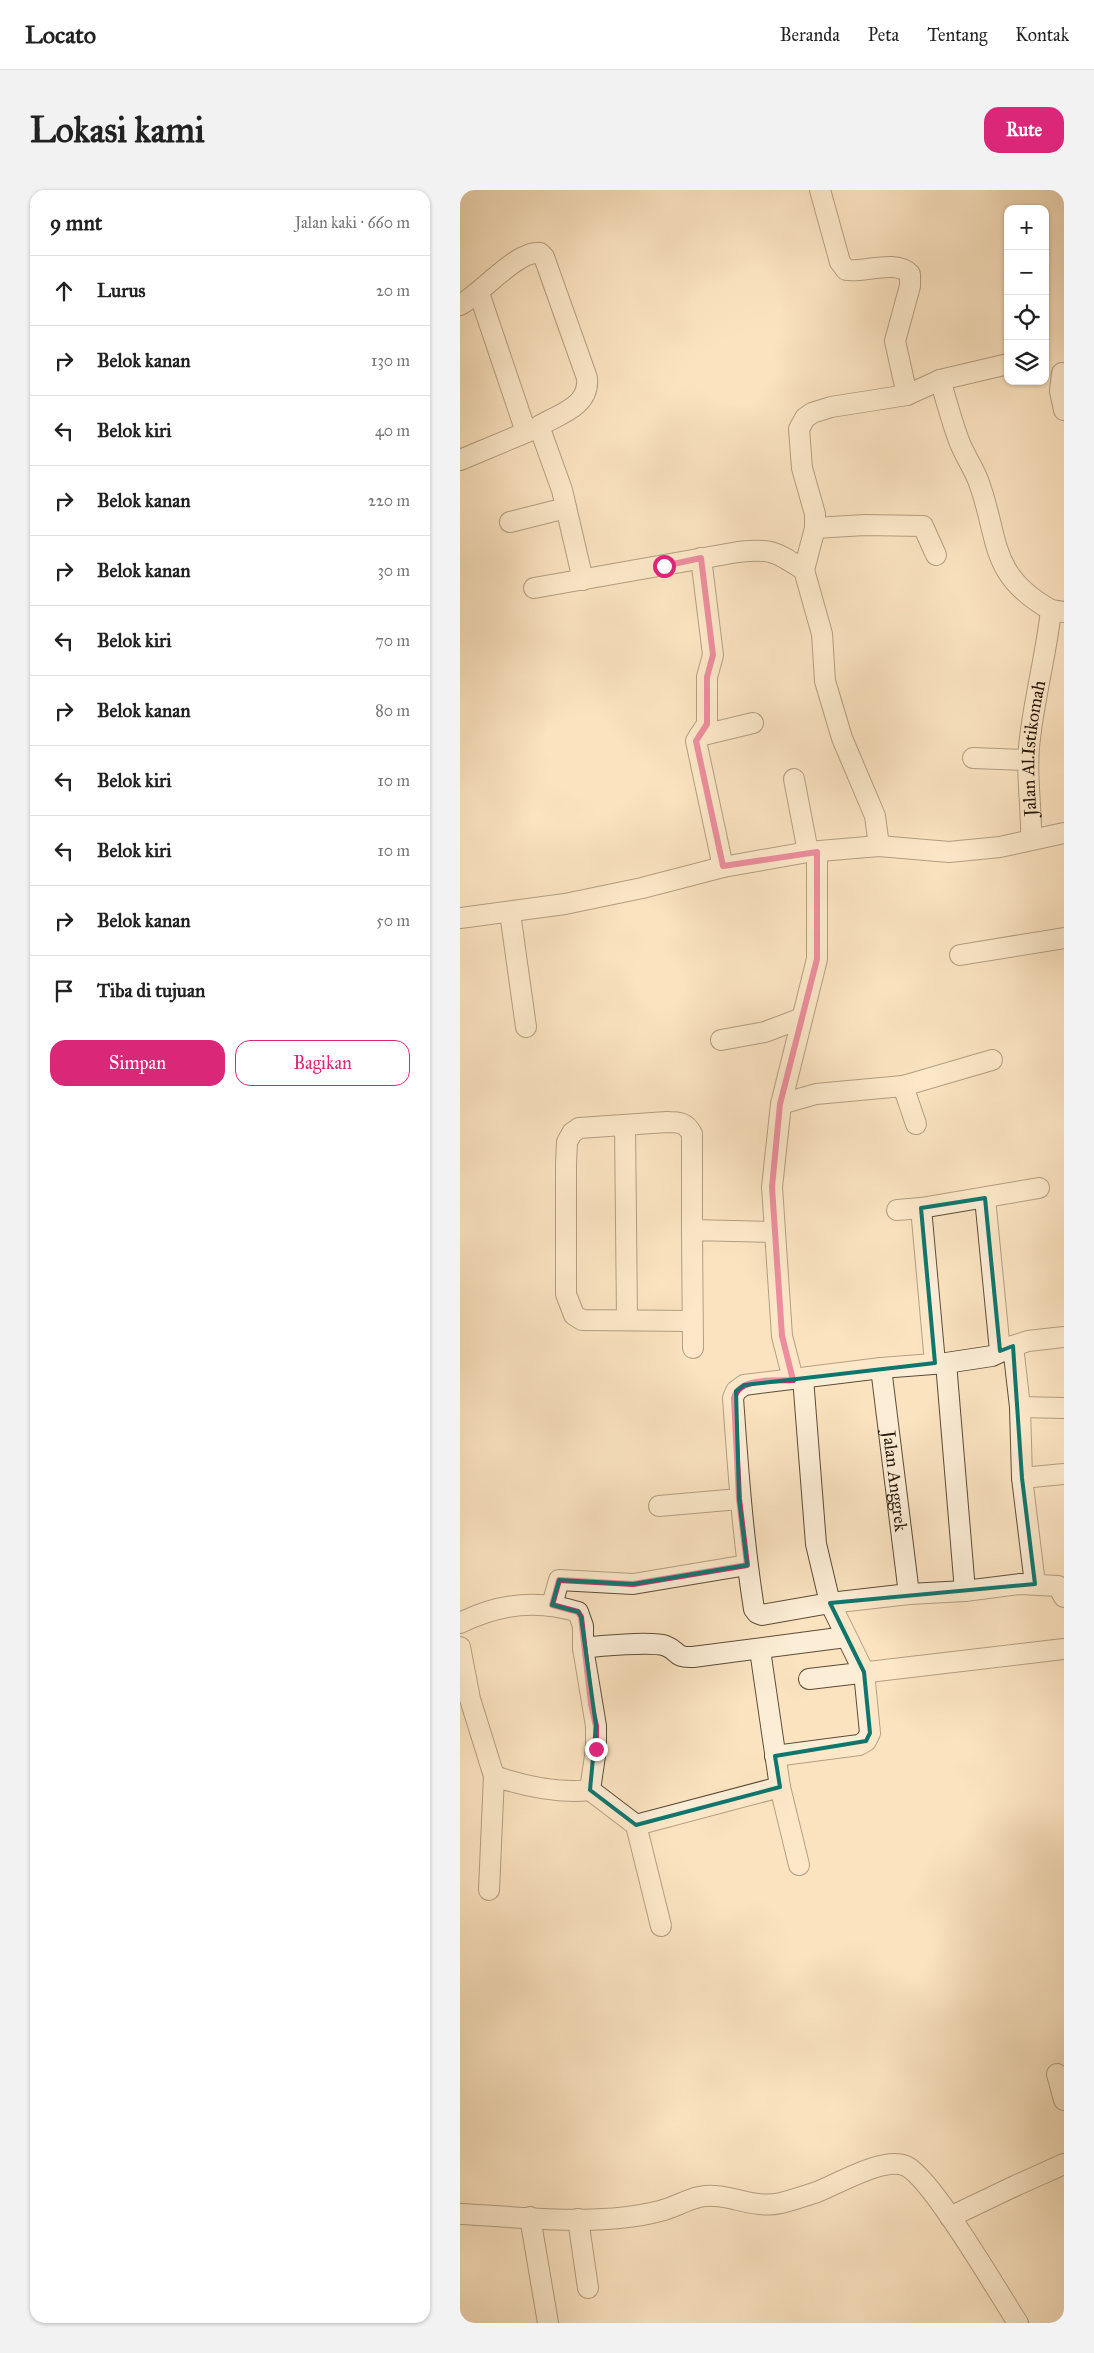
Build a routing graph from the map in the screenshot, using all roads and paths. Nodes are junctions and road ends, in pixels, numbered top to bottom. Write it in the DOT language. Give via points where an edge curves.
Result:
graph roads {
  1 [pos="820,190"];
  2 [pos="479,293"];
  3 [pos="460,305"];
  4 [pos="1004,365"];
  5 [pos="1057,370"];
  6 [pos="940,380"];
  7 [pos="907,395"];
  8 [pos="1064,410"];
  9 [pos="532,429"];
  10 [pos="461,459"];
  11 [pos="566,508"];
  12 [pos="510,522"];
  13 [pos="815,528"];
  14 [pos="936,556"];
  15 [pos="701,558"];
  16 [pos="804,570"];
  17 [pos="583,580"];
  18 [pos="534,588"];
  19 [pos="1057,611"];
  20 [pos="754,723"];
  21 [pos="699,736"];
  22 [pos="974,758"];
  23 [pos="1028,760"];
  24 [pos="794,779"];
  25 [pos="1064,833"];
  26 [pos="1031,840"];
  27 [pos="879,846"];
  28 [pos="812,852"];
  29 [pos="723,866"];
  30 [pos="510,913"];
  31 [pos="460,918"];
  32 [pos="1064,938"];
  33 [pos="960,955"];
  34 [pos="802,1018"];
  35 [pos="526,1027"];
  36 [pos="721,1040"];
  37 [pos="992,1060"];
  38 [pos="903,1086"];
  39 [pos="780,1104"];
  40 [pos="916,1124"];
  41 [pos="625,1125"];
  42 [pos="1039,1188"];
  43 [pos="985,1198"];
  44 [pos="920,1208"];
  45 [pos="897,1210"];
  46 [pos="692,1230"];
  47 [pos="773,1232"];
  48 [pos="627,1319"];
  49 [pos="692,1321"];
  50 [pos="1064,1337"];
  51 [pos="692,1348"];
  52 [pos="1007,1348"];
  53 [pos="941,1363"];
  54 [pos="881,1368"];
  55 [pos="798,1379"];
  56 [pos="1020,1407"];
  57 [pos="1064,1408"];
  58 [pos="1064,1474"];
  59 [pos="1022,1478"];
  60 [pos="739,1499"];
  61 [pos="659,1506"];
  62 [pos="747,1565"];
  63 [pos="1034,1584"];
  64 [pos="965,1591"];
  65 [pos="909,1594"];
  66 [pos="1064,1597"];
  67 [pos="830,1603"];
  68 [pos="552,1605"];
  69 [pos="460,1623"];
  70 [pos="846,1637"];
  71 [pos="460,1648"];
  72 [pos="584,1648"];
  73 [pos="1064,1649"];
  74 [pos="760,1650"];
  75 [pos="864,1672"];
  76 [pos="809,1680"];
  77 [pos="775,1756"];
  78 [pos="494,1776"];
  79 [pos="780,1787"];
  80 [pos="590,1790"];
  81 [pos="636,1825"];
  82 [pos="798,1865"];
  83 [pos="489,1890"];
  84 [pos="661,1926"];
  85 [pos="1057,2074"];
  86 [pos="1064,2100"];
  87 [pos="1064,2164"];
  88 [pos="460,2214"];
  89 [pos="530,2217"];
  90 [pos="950,2217"];
  91 [pos="578,2219"];
  92 [pos="588,2288"];
  93 [pos="548,2323"];
  94 [pos="1018,2323"];
  1 -- 7 [label="street" via="840,262 846,270 894,268 910,274 910,286 895,341"];
  2 -- 3 [label="street"];
  2 -- 9 [label="street"];
  2 -- 9 [label="street" via="512,264 529,254 540,253 544,257 588,387 578,404"];
  4 -- 6 [label="street"];
  5 -- 8 [label="street"];
  6 -- 7 [label="street"];
  6 -- 19 [label="street" via="958,439 977,477 998,557 1022,591"];
  7 -- 13 [label="street" via="831,407 805,418 799,429 798,443 815,514"];
  9 -- 10 [label="street"];
  9 -- 11 [label="street"];
  11 -- 12 [label="street"];
  11 -- 17 [label="street"];
  13 -- 14 [label="street" via="923,526"];
  13 -- 16 [label="street"];
  15 -- 16 [label="street" via="765,549 774,551"];
  15 -- 17 [label="street"];
  15 -- 21 [label="street" via="713,655 707,677 707,724"];
  16 -- 27 [label="street" via="822,634 826,687 842,738 874,816"];
  17 -- 18 [label="street"];
  19 -- 23 [label="street, Jalan Al.Istikomah" via="1031,727"];
  20 -- 21 [label="street"];
  21 -- 29 [label="street" via="697,749"];
  22 -- 23 [label="street"];
  23 -- 26 [label="street, Jalan Al.Istikomah"];
  24 -- 28 [label="street"];
  25 -- 26 [label="street"];
  26 -- 27 [label="street" via="949,852"];
  27 -- 28 [label="street"];
  28 -- 29 [label="street"];
  28 -- 34 [label="street" via="817,959"];
  29 -- 30 [label="street" via="642,888"];
  30 -- 31 [label="street"];
  30 -- 35 [label="street"];
  32 -- 33 [label="street"];
  34 -- 36 [label="street" via="765,1032"];
  34 -- 39 [label="street"];
  37 -- 38 [label="street"];
  38 -- 39 [label="street" via="816,1094"];
  38 -- 40 [label="street"];
  39 -- 47 [label="street" via="772,1187"];
  41 -- 46 [label="street" via="679,1122 689,1128 692,1134"];
  41 -- 48 [label="street"];
  41 -- 48 [label="street" via="578,1128 567,1142 566,1294 574,1315 582,1320"];
  42 -- 43 [label="street"];
  43 -- 44 [label="street"];
  43 -- 52 [label="street"];
  44 -- 45 [label="street"];
  44 -- 53 [label="street"];
  46 -- 47 [label="street"];
  46 -- 49 [label="street"];
  47 -- 55 [label="street" via="782,1336"];
  48 -- 49 [label="street"];
  49 -- 51 [label="street"];
  50 -- 52 [label="street" via="1028,1341"];
  52 -- 53 [label="street" via="992,1356"];
  52 -- 56 [label="street"];
  53 -- 54 [label="street"];
  53 -- 64 [label="street"];
  54 -- 55 [label="street"];
  54 -- 65 [label="street, Jalan Anggrek"];
  55 -- 60 [label="street" via="744,1385 736,1391"];
  55 -- 67 [label="street" via="816,1544"];
  56 -- 57 [label="street"];
  56 -- 59 [label="street"];
  58 -- 59 [label="street"];
  59 -- 63 [label="street"];
  60 -- 61 [label="street"];
  60 -- 62 [label="street"];
  62 -- 67 [label="street" via="757,1613 762,1615"];
  62 -- 68 [label="street" via="633,1584 559,1580"];
  63 -- 64 [label="street"];
  63 -- 66 [label="street" via="1058,1586"];
  64 -- 65 [label="street"];
  65 -- 67 [label="street"];
  67 -- 70 [label="street"];
  68 -- 69 [label="street" via="513,1605"];
  68 -- 72 [label="street" via="578,1612 583,1626"];
  70 -- 74 [label="street"];
  70 -- 75 [label="street"];
  71 -- 78 [label="street" via="470,1699"];
  72 -- 74 [label="street" via="666,1646 682,1658"];
  72 -- 80 [label="street" via="596,1726"];
  73 -- 75 [label="street"];
  74 -- 77 [label="street"];
  75 -- 76 [label="street"];
  75 -- 77 [label="street" via="870,1733 866,1741 858,1745"];
  77 -- 79 [label="street"];
  78 -- 80 [label="street" via="562,1792"];
  78 -- 83 [label="street"];
  79 -- 81 [label="street"];
  79 -- 82 [label="street"];
  80 -- 81 [label="street"];
  81 -- 84 [label="street"];
  85 -- 86 [label="street"];
  87 -- 90 [label="street"];
  88 -- 89 [label="street"];
  89 -- 91 [label="street"];
  89 -- 93 [label="street"];
  90 -- 91 [label="street" via="926,2186 908,2167 900,2164 876,2168 818,2192 766,2206 726,2196 700,2197 660,2211"];
  90 -- 94 [label="street"];
  91 -- 92 [label="street"];
}
